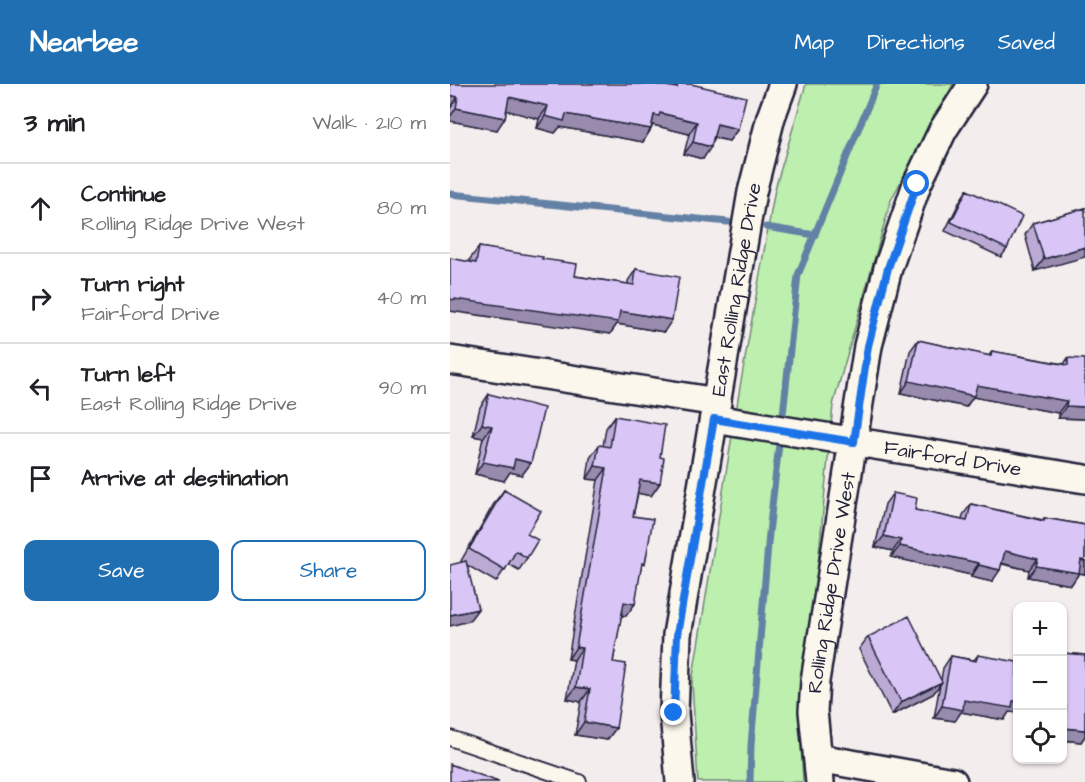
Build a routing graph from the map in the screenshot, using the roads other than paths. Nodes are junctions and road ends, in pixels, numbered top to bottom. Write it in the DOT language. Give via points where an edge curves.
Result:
graph roads {
  1 [pos="783,84"];
  2 [pos="973,84"];
  3 [pos="450,360"];
  4 [pos="716,411"];
  5 [pos="854,442"];
  6 [pos="1085,479"];
  7 [pos="450,738"];
  8 [pos="819,770"];
  9 [pos="579,782"];
  10 [pos="680,782"];
  11 [pos="953,782"];
  1 -- 4 [label="street, East Rolling Ridge Drive" via="752,192"];
  2 -- 5 [label="street, Rolling Ridge Drive West" via="943,130 917,184 888,268 868,346"];
  3 -- 4 [label="street, Fairford Drive"];
  4 -- 5 [label="street, Fairford Drive" via="749,426"];
  4 -- 10 [label="street, East Rolling Ridge Drive" via="677,635 674,713"];
  5 -- 6 [label="street, Fairford Drive"];
  5 -- 8 [label="street, Rolling Ridge Drive West" via="815,681 813,711"];
  7 -- 9 [label="lane"];
  8 -- 11 [label="street"];
}
